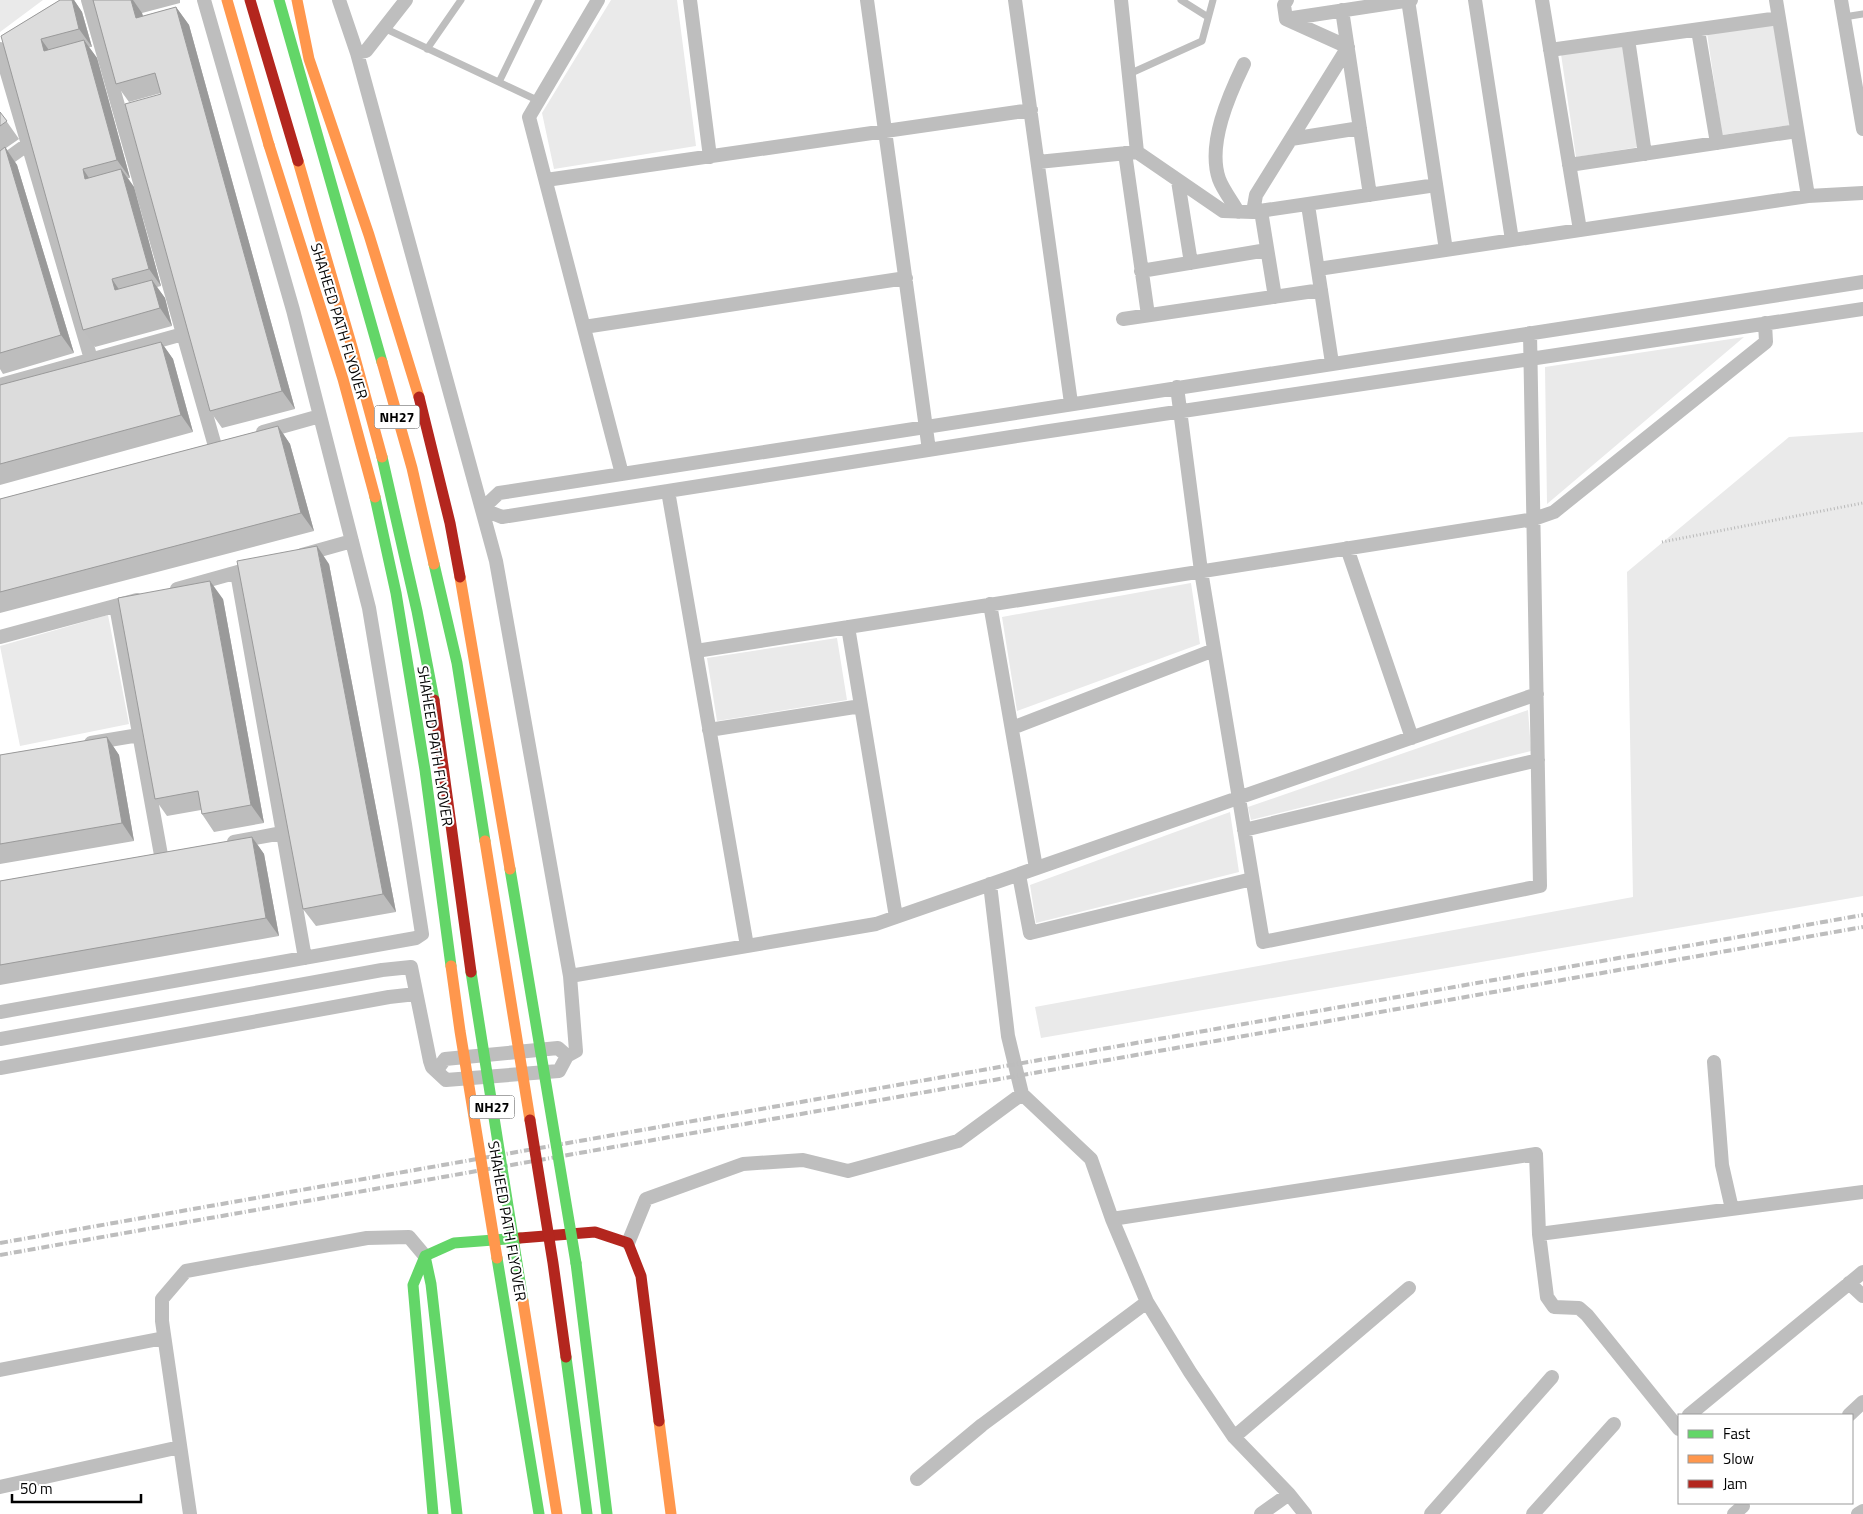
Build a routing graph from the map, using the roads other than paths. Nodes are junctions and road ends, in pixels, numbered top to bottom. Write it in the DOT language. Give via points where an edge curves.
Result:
graph roads {
  1 [pos="88,0"];
  2 [pos="204,0"];
  3 [pos="227,0"];
  4 [pos="250,0"];
  5 [pos="279,0"];
  6 [pos="297,0"];
  7 [pos="339,0"];
  8 [pos="406,0"];
  9 [pos="461,0"];
  10 [pos="539,0"];
  11 [pos="598,0"];
  12 [pos="690,0"];
  13 [pos="868,0"];
  14 [pos="1015,0"];
  15 [pos="1121,0"];
  16 [pos="1181,0"];
  17 [pos="1213,0"];
  18 [pos="1287,0"];
  19 [pos="1410,0"];
  20 [pos="1475,0"];
  21 [pos="1542,0"];
  22 [pos="1776,0"];
  23 [pos="1842,0"];
  24 [pos="1342,10"];
  25 [pos="1863,14"];
  26 [pos="1208,17"];
  27 [pos="1844,17"];
  28 [pos="1779,18"];
  29 [pos="1286,19"];
  30 [pos="384,28"];
  31 [pos="1698,30"];
  32 [pos="1628,40"];
  33 [pos="3,44"];
  34 [pos="427,48"];
  35 [pos="1348,48"];
  36 [pos="1550,50"];
  37 [pos="357,53"];
  38 [pos="1244,64"];
  39 [pos="1129,74"];
  40 [pos="499,82"];
  41 [pos="539,101"];
  42 [pos="1030,110"];
  43 [pos="1360,128"];
  44 [pos="1863,129"];
  45 [pos="1797,131"];
  46 [pos="886,132"];
  47 [pos="1291,139"];
  48 [pos="1717,143"];
  49 [pos="28,144"];
  50 [pos="1131,153"];
  51 [pos="1645,154"];
  52 [pos="710,157"];
  53 [pos="1038,162"];
  54 [pos="0,164"];
  55 [pos="1569,165"];
  56 [pos="546,180"];
  57 [pos="1178,181"];
  58 [pos="1436,185"];
  59 [pos="1863,193"];
  60 [pos="1370,195"];
  61 [pos="1808,196"];
  62 [pos="1308,205"];
  63 [pos="1251,212"];
  64 [pos="1580,230"];
  65 [pos="1512,240"];
  66 [pos="1267,250"];
  67 [pos="1446,250"];
  68 [pos="1191,263"];
  69 [pos="1318,270"];
  70 [pos="1141,271"];
  71 [pos="906,278"];
  72 [pos="1863,282"];
  73 [pos="1321,290"];
  74 [pos="1274,297"];
  75 [pos="1863,309"];
  76 [pos="1148,315"];
  77 [pos="1123,319"];
  78 [pos="1765,323"];
  79 [pos="584,327"];
  80 [pos="1530,333"];
  81 [pos="183,334"];
  82 [pos="91,359"];
  83 [pos="1530,359"];
  84 [pos="1332,363"];
  85 [pos="0,385"];
  86 [pos="1177,387"];
  87 [pos="1071,403"];
  88 [pos="1180,412"];
  89 [pos="320,416"];
  90 [pos="925,426"];
  91 [pos="253,435"];
  92 [pos="215,446"];
  93 [pos="929,450"];
  94 [pos="622,474"];
  95 [pos="668,491"];
  96 [pos="482,509"];
  97 [pos="1534,519"];
  98 [pos="352,541"];
  99 [pos="1347,548"];
  100 [pos="285,560"];
  101 [pos="256,568"];
  102 [pos="1201,571"];
  103 [pos="236,573"];
  104 [pos="990,604"];
  105 [pos="116,606"];
  106 [pos="848,627"];
  107 [pos="0,637"];
  108 [pos="1214,650"];
  109 [pos="696,651"];
  110 [pos="410,680"];
  111 [pos="1537,694"];
  112 [pos="434,700"];
  113 [pos="861,706"];
  114 [pos="1012,728"];
  115 [pos="709,730"];
  116 [pos="139,735"];
  117 [pos="1412,738"];
  118 [pos="74,746"];
  119 [pos="1538,760"];
  120 [pos="492,763"];
  121 [pos="1239,798"];
  122 [pos="1244,830"];
  123 [pos="282,833"];
  124 [pos="485,841"];
  125 [pos="217,845"];
  126 [pos="161,855"];
  127 [pos="1036,868"];
  128 [pos="1019,875"];
  129 [pos="1252,879"];
  130 [pos="990,884"];
  131 [pos="896,917"];
  132 [pos="747,946"];
  133 [pos="305,958"];
  134 [pos="570,976"];
  135 [pos="416,994"];
  136 [pos="0,1012"];
  137 [pos="0,1040"];
  138 [pos="567,1056"];
  139 [pos="1714,1062"];
  140 [pos="0,1068"];
  141 [pos="437,1070"];
  142 [pos="1022,1094"];
  143 [pos="1863,1192"];
  144 [pos="1732,1209"];
  145 [pos="1112,1219"];
  146 [pos="1539,1234"];
  147 [pos="628,1243"];
  148 [pos="425,1256"];
  149 [pos="1863,1272"];
  150 [pos="1849,1283"];
  151 [pos="1409,1288"];
  152 [pos="1863,1296"];
  153 [pos="1147,1302"];
  154 [pos="164,1338"];
  155 [pos="0,1370"];
  156 [pos="1552,1377"];
  157 [pos="1863,1402"];
  158 [pos="1690,1414"];
  159 [pos="1850,1414"];
  160 [pos="1614,1424"];
  161 [pos="1678,1426"];
  162 [pos="1234,1437"];
  163 [pos="180,1447"];
  164 [pos="917,1479"];
  165 [pos="0,1487"];
  166 [pos="1289,1494"];
  167 [pos="1863,1511"];
  168 [pos="190,1514"];
  169 [pos="433,1514"];
  170 [pos="458,1514"];
  171 [pos="539,1514"];
  172 [pos="556,1514"];
  173 [pos="587,1514"];
  174 [pos="607,1514"];
  175 [pos="671,1514"];
  176 [pos="1261,1514"];
  177 [pos="1305,1514"];
  178 [pos="1431,1514"];
  179 [pos="1533,1514"];
  180 [pos="1858,1514"];
  1 -- 81 [label="street"];
  2 -- 89 [label="street"];
  3 -- 110 [label="main road, SHAHEED PATH FLYOVER, bridge" via="343,379 380,515"];
  4 -- 112 [label="main road, SHAHEED PATH FLYOVER / NH27" via="337,291 393,502"];
  5 -- 124 [label="main road, SHAHEED PATH FLYOVER / NH27" via="412,468 457,663"];
  6 -- 120 [label="main road, bridge" via="309,59 369,235 424,415 450,523"];
  7 -- 37 [label="street"];
  8 -- 30 [label="street"];
  9 -- 34 [label="lane"];
  10 -- 40 [label="lane"];
  11 -- 41 [label="street"];
  12 -- 52 [label="street"];
  13 -- 46 [label="street"];
  14 -- 42 [label="street"];
  15 -- 39 [label="street"];
  16 -- 26 [label="lane"];
  17 -- 26 [label="lane"];
  18 -- 29 [label="street" via="1284,5"];
  19 -- 24 [label="street"];
  19 -- 58 [label="street"];
  20 -- 65 [label="street"];
  21 -- 36 [label="street"];
  22 -- 28 [label="street"];
  23 -- 27 [label="street"];
  24 -- 29 [label="street"];
  24 -- 35 [label="street"];
  25 -- 27 [label="lane"];
  26 -- 39 [label="lane" via="1202,41"];
  27 -- 44 [label="street"];
  28 -- 31 [label="street"];
  28 -- 45 [label="street"];
  29 -- 35 [label="street"];
  30 -- 34 [label="lane"];
  30 -- 37 [label="street" via="366,51"];
  31 -- 32 [label="street"];
  31 -- 48 [label="street"];
  32 -- 36 [label="street"];
  32 -- 51 [label="street"];
  33 -- 49 [label="street"];
  34 -- 40 [label="lane"];
  35 -- 43 [label="street"];
  35 -- 47 [label="street"];
  36 -- 55 [label="street"];
  37 -- 96 [label="street"];
  38 -- 63 [label="street" via="1214,147 1219,179"];
  39 -- 50 [label="street"];
  40 -- 41 [label="lane"];
  41 -- 56 [label="street" via="529,116"];
  42 -- 46 [label="street"];
  42 -- 53 [label="street"];
  43 -- 47 [label="street"];
  43 -- 60 [label="street"];
  45 -- 48 [label="street"];
  45 -- 61 [label="street"];
  46 -- 52 [label="street"];
  46 -- 71 [label="street"];
  47 -- 63 [label="street" via="1256,195"];
  48 -- 51 [label="street"];
  49 -- 54 [label="street"];
  49 -- 82 [label="street"];
  50 -- 53 [label="street"];
  50 -- 57 [label="street"];
  50 -- 70 [label="street"];
  51 -- 55 [label="street"];
  52 -- 56 [label="street"];
  53 -- 87 [label="street"];
  55 -- 64 [label="street"];
  56 -- 79 [label="street"];
  57 -- 63 [label="street" via="1223,211"];
  57 -- 68 [label="street"];
  58 -- 60 [label="street"];
  58 -- 67 [label="street"];
  59 -- 61 [label="street"];
  60 -- 62 [label="street"];
  61 -- 64 [label="street"];
  62 -- 63 [label="street"];
  62 -- 69 [label="street"];
  63 -- 66 [label="street"];
  64 -- 65 [label="street"];
  65 -- 67 [label="street"];
  66 -- 68 [label="street"];
  66 -- 74 [label="street"];
  67 -- 69 [label="street"];
  68 -- 70 [label="street"];
  69 -- 73 [label="street"];
  70 -- 76 [label="street"];
  71 -- 79 [label="street"];
  71 -- 90 [label="street"];
  72 -- 80 [label="street"];
  73 -- 74 [label="street"];
  73 -- 84 [label="street"];
  74 -- 76 [label="street"];
  75 -- 78 [label="street"];
  76 -- 77 [label="street"];
  78 -- 83 [label="street"];
  78 -- 97 [label="street" via="1766,342 1554,512"];
  79 -- 94 [label="street"];
  80 -- 83 [label="street"];
  80 -- 84 [label="street"];
  81 -- 82 [label="street"];
  81 -- 92 [label="street"];
  82 -- 85 [label="street"];
  83 -- 88 [label="street"];
  83 -- 97 [label="street"];
  84 -- 86 [label="street"];
  86 -- 87 [label="street"];
  86 -- 88 [label="street"];
  87 -- 90 [label="street"];
  88 -- 93 [label="street"];
  88 -- 102 [label="street"];
  89 -- 91 [label="street"];
  89 -- 98 [label="street"];
  90 -- 93 [label="street"];
  90 -- 94 [label="street"];
  93 -- 95 [label="street"];
  94 -- 96 [label="street" via="499,494"];
  95 -- 96 [label="street" via="502,518"];
  95 -- 109 [label="street"];
  96 -- 134 [label="street" via="496,562"];
  97 -- 99 [label="street"];
  97 -- 111 [label="street"];
  98 -- 100 [label="street"];
  98 -- 133 [label="street" via="369,608 422,934 416,938"];
  99 -- 102 [label="street"];
  99 -- 117 [label="street"];
  101 -- 103 [label="street"];
  102 -- 104 [label="street"];
  102 -- 108 [label="street"];
  103 -- 105 [label="street"];
  103 -- 123 [label="street"];
  104 -- 106 [label="street"];
  104 -- 114 [label="street"];
  105 -- 107 [label="street"];
  105 -- 116 [label="street"];
  106 -- 109 [label="street"];
  106 -- 113 [label="street"];
  108 -- 114 [label="street"];
  108 -- 121 [label="street"];
  109 -- 115 [label="street"];
  110 -- 112 [label="main road"];
  110 -- 171 [label="main road, SHAHEED PATH FLYOVER, bridge" via="460,1031"];
  111 -- 117 [label="street"];
  111 -- 119 [label="street"];
  112 -- 172 [label="main road, SHAHEED PATH FLYOVER / NH27, bridge" via="479,1031"];
  113 -- 115 [label="street"];
  113 -- 131 [label="street"];
  114 -- 127 [label="street"];
  115 -- 132 [label="street"];
  116 -- 118 [label="street"];
  116 -- 126 [label="street"];
  117 -- 121 [label="street"];
  119 -- 122 [label="street"];
  119 -- 129 [label="street" via="1540,886 1263,942"];
  120 -- 124 [label="main road, bridge"];
  120 -- 174 [label="main road, bridge" via="576,1263"];
  121 -- 122 [label="street"];
  121 -- 127 [label="street"];
  122 -- 129 [label="street"];
  123 -- 125 [label="street"];
  123 -- 133 [label="street"];
  124 -- 173 [label="main road, SHAHEED PATH FLYOVER / NH27, bridge" via="553,1263"];
  127 -- 128 [label="street"];
  128 -- 129 [label="street" via="1030,933"];
  128 -- 130 [label="street"];
  130 -- 131 [label="street"];
  130 -- 142 [label="street" via="1008,1036"];
  131 -- 132 [label="street" via="876,924"];
  132 -- 134 [label="street"];
  133 -- 136 [label="street"];
  134 -- 138 [label="street" via="576,1050"];
  135 -- 137 [label="street" via="411,967 382,970"];
  135 -- 140 [label="street"];
  135 -- 141 [label="street" via="430,1062"];
  138 -- 141 [label="street" via="558,1048 445,1059"];
  138 -- 141 [label="street" via="559,1070 446,1080"];
  139 -- 144 [label="street" via="1722,1165"];
  142 -- 145 [label="street" via="1091,1159"];
  142 -- 147 [label="street" via="958,1141 848,1171 803,1160 743,1164 646,1198"];
  143 -- 144 [label="street"];
  144 -- 146 [label="street"];
  145 -- 146 [label="street" via="1536,1154"];
  145 -- 153 [label="street"];
  146 -- 161 [label="street" via="1547,1297 1554,1307 1579,1308 1587,1314"];
  147 -- 148 [label="main road" via="595,1232 454,1243"];
  147 -- 175 [label="main road" via="641,1276"];
  148 -- 154 [label="street" via="409,1237 367,1238 186,1271 162,1299"];
  148 -- 169 [label="main road" via="413,1285"];
  148 -- 170 [label="main road"];
  149 -- 150 [label="street"];
  150 -- 152 [label="street"];
  150 -- 158 [label="street"];
  151 -- 162 [label="street"];
  153 -- 162 [label="street"];
  153 -- 164 [label="street" via="982,1425"];
  154 -- 155 [label="street"];
  154 -- 163 [label="street"];
  156 -- 178 [label="street"];
  157 -- 159 [label="street"];
  160 -- 179 [label="street"];
  162 -- 166 [label="street"];
  163 -- 165 [label="street"];
  163 -- 168 [label="street"];
  166 -- 176 [label="street"];
  166 -- 177 [label="street"];
  167 -- 180 [label="street"];
}
